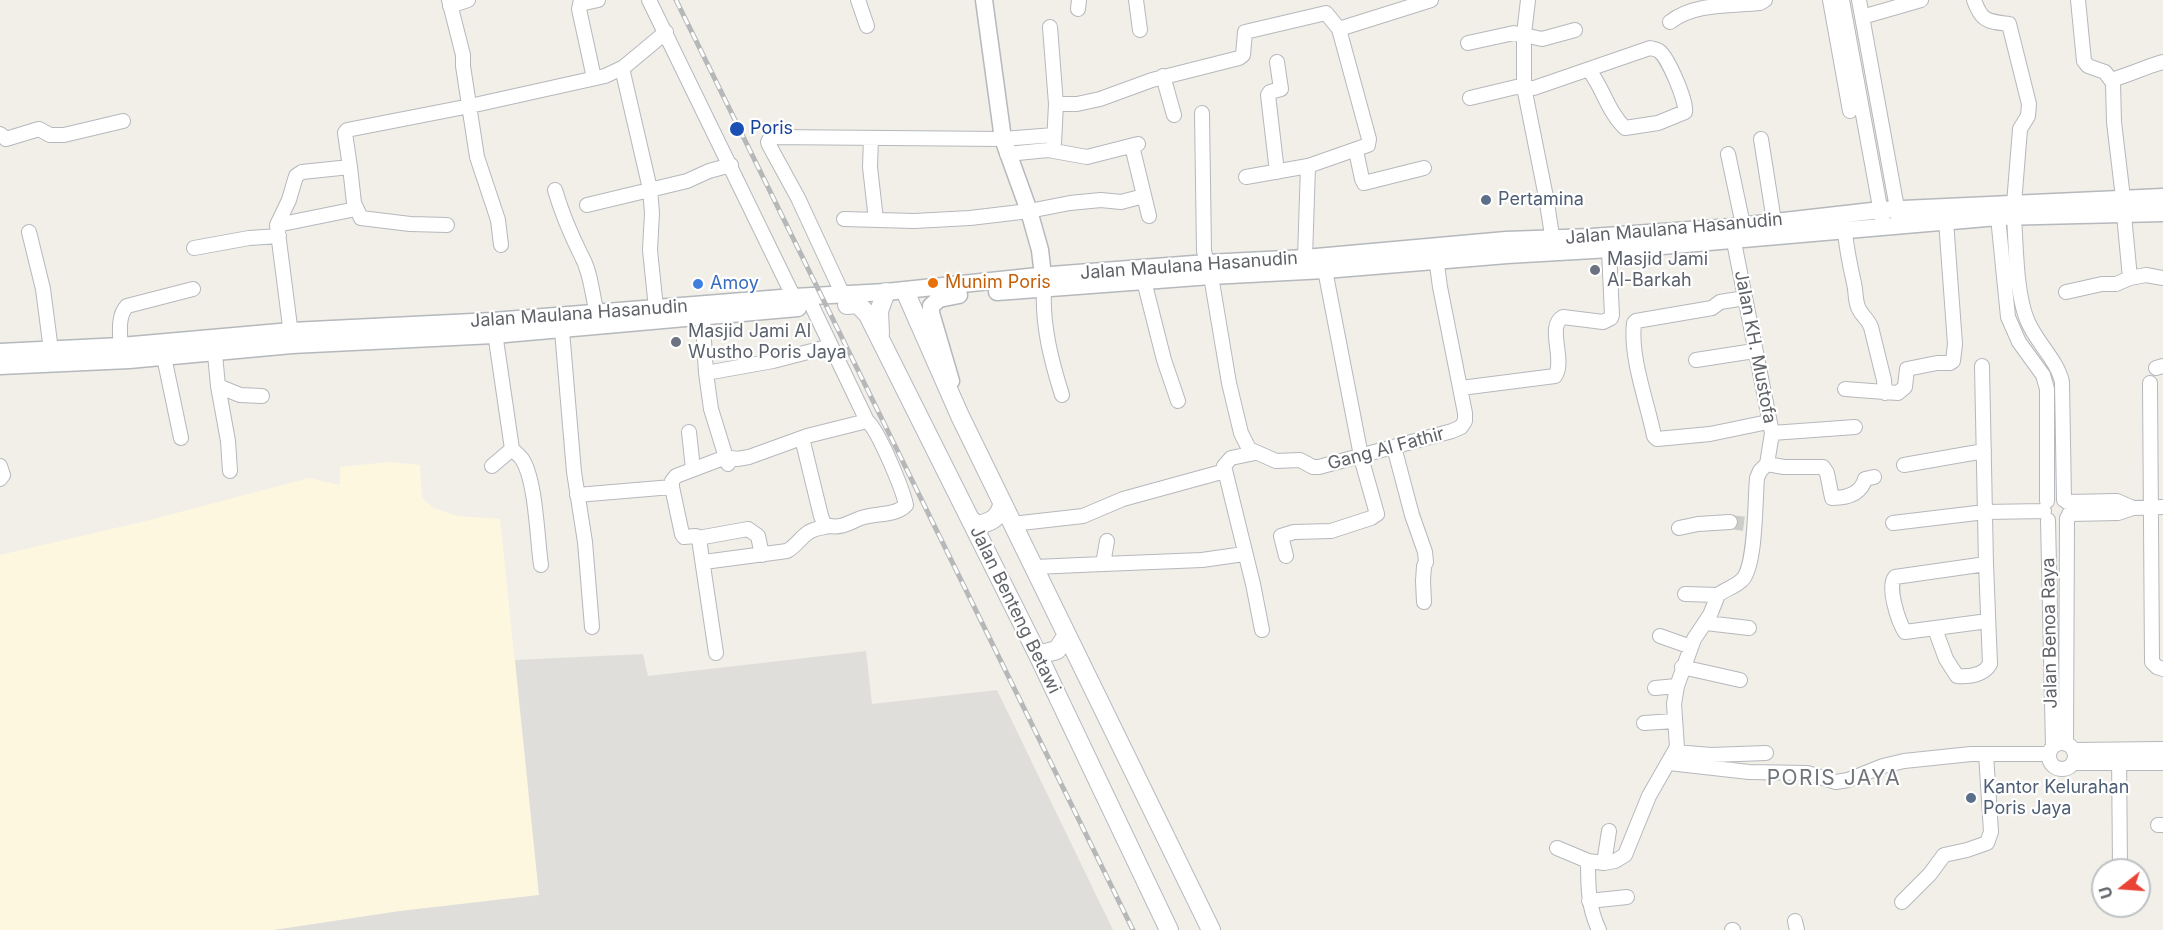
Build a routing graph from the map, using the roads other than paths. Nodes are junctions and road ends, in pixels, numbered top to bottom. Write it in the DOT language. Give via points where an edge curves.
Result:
graph roads {
  1 [pos="468,0"];
  2 [pos="598,0"];
  3 [pos="649,0"];
  4 [pos="858,0"];
  5 [pos="984,0"];
  6 [pos="1136,0"];
  7 [pos="1431,0"];
  8 [pos="1528,0"];
  9 [pos="1765,0"];
  10 [pos="1830,0"];
  11 [pos="1859,0"];
  12 [pos="1921,0"];
  13 [pos="1974,0"];
  14 [pos="2078,0"];
  15 [pos="580,2"];
  16 [pos="450,3"];
  17 [pos="1327,7"];
  18 [pos="1840,10"];
  19 [pos="1862,17"];
  20 [pos="1670,22"];
  21 [pos="867,26"];
  22 [pos="1050,27"];
  23 [pos="1339,29"];
  24 [pos="1140,30"];
  25 [pos="1575,30"];
  26 [pos="666,32"];
  27 [pos="1524,34"];
  28 [pos="1468,43"];
  29 [pos="1277,62"];
  30 [pos="2163,62"];
  31 [pos="622,68"];
  32 [pos="1589,70"];
  33 [pos="1163,76"];
  34 [pos="594,78"];
  35 [pos="2111,80"];
  36 [pos="1524,87"];
  37 [pos="1852,92"];
  38 [pos="1470,98"];
  39 [pos="1056,104"];
  40 [pos="470,106"];
  41 [pos="1850,111"];
  42 [pos="1202,113"];
  43 [pos="1174,115"];
  44 [pos="123,121"];
  45 [pos="0,134"];
  46 [pos="1054,135"];
  47 [pos="871,138"];
  48 [pos="1761,139"];
  49 [pos="1005,146"];
  50 [pos="1053,151"];
  51 [pos="1356,151"];
  52 [pos="1728,154"];
  53 [pos="731,165"];
  54 [pos="1308,166"];
  55 [pos="350,167"];
  56 [pos="1424,168"];
  57 [pos="1277,172"];
  58 [pos="1246,177"];
  59 [pos="650,189"];
  60 [pos="555,190"];
  61 [pos="1144,196"];
  62 [pos="2163,197"];
  63 [pos="587,205"];
  64 [pos="2124,206"];
  65 [pos="356,209"];
  66 [pos="1029,211"];
  67 [pos="2163,213"];
  68 [pos="1149,216"];
  69 [pos="2008,216"];
  70 [pos="1890,218"];
  71 [pos="844,219"];
  72 [pos="876,219"];
  73 [pos="1773,221"];
  74 [pos="447,225"];
  75 [pos="278,230"];
  76 [pos="1947,230"];
  77 [pos="29,232"];
  78 [pos="1736,235"];
  79 [pos="1846,236"];
  80 [pos="501,245"];
  81 [pos="2015,245"];
  82 [pos="1553,246"];
  83 [pos="2000,246"];
  84 [pos="194,248"];
  85 [pos="1609,250"];
  86 [pos="1305,258"];
  87 [pos="1355,260"];
  88 [pos="1436,260"];
  89 [pos="1211,278"];
  90 [pos="2130,278"];
  91 [pos="2163,278"];
  92 [pos="1327,280"];
  93 [pos="1144,281"];
  94 [pos="1044,282"];
  95 [pos="193,289"];
  96 [pos="905,291"];
  97 [pos="886,292"];
  98 [pos="2066,292"];
  99 [pos="1745,298"];
  100 [pos="845,300"];
  101 [pos="802,304"];
  102 [pos="656,308"];
  103 [pos="702,311"];
  104 [pos="597,313"];
  105 [pos="562,331"];
  106 [pos="495,335"];
  107 [pos="291,338"];
  108 [pos="880,339"];
  109 [pos="831,346"];
  110 [pos="215,350"];
  111 [pos="1754,351"];
  112 [pos="0,352"];
  113 [pos="121,353"];
  114 [pos="52,356"];
  115 [pos="1696,360"];
  116 [pos="0,366"];
  117 [pos="166,366"];
  118 [pos="1982,366"];
  119 [pos="706,373"];
  120 [pos="218,382"];
  121 [pos="2150,383"];
  122 [pos="1461,388"];
  123 [pos="1845,388"];
  124 [pos="1885,393"];
  125 [pos="1062,395"];
  126 [pos="262,396"];
  127 [pos="1178,400"];
  128 [pos="960,416"];
  129 [pos="2157,419"];
  130 [pos="867,422"];
  131 [pos="1855,427"];
  132 [pos="1770,428"];
  133 [pos="689,432"];
  134 [pos="181,438"];
  135 [pos="802,438"];
  136 [pos="1394,447"];
  137 [pos="512,449"];
  138 [pos="1984,451"];
  139 [pos="1255,453"];
  140 [pos="1362,454"];
  141 [pos="727,461"];
  142 [pos="1767,464"];
  143 [pos="1904,465"];
  144 [pos="0,466"];
  145 [pos="492,466"];
  146 [pos="693,469"];
  147 [pos="230,471"];
  148 [pos="1225,471"];
  149 [pos="1874,477"];
  150 [pos="0,479"];
  151 [pos="672,487"];
  152 [pos="577,495"];
  153 [pos="1002,505"];
  154 [pos="2157,507"];
  155 [pos="2066,509"];
  156 [pos="2046,510"];
  157 [pos="1985,512"];
  158 [pos="971,520"];
  159 [pos="1730,522"];
  160 [pos="1893,523"];
  161 [pos="1012,524"];
  162 [pos="829,526"];
  163 [pos="1679,528"];
  164 [pos="698,538"];
  165 [pos="1107,541"];
  166 [pos="1244,554"];
  167 [pos="762,555"];
  168 [pos="1286,556"];
  169 [pos="704,562"];
  170 [pos="1103,564"];
  171 [pos="1986,564"];
  172 [pos="541,565"];
  173 [pos="1035,567"];
  174 [pos="1685,594"];
  175 [pos="1718,595"];
  176 [pos="1424,602"];
  177 [pos="1988,621"];
  178 [pos="1706,623"];
  179 [pos="592,627"];
  180 [pos="1749,627"];
  181 [pos="1935,629"];
  182 [pos="1262,630"];
  183 [pos="1066,635"];
  184 [pos="1660,636"];
  185 [pos="1691,647"];
  186 [pos="717,653"];
  187 [pos="1038,655"];
  188 [pos="1682,667"];
  189 [pos="2163,669"];
  190 [pos="1740,680"];
  191 [pos="1677,686"];
  192 [pos="1655,688"];
  193 [pos="1675,721"];
  194 [pos="1644,723"];
  195 [pos="2163,749"];
  196 [pos="2063,752"];
  197 [pos="1766,753"];
  198 [pos="1986,754"];
  199 [pos="1672,757"];
  200 [pos="2119,757"];
  201 [pos="2163,763"];
  202 [pos="1609,831"];
  203 [pos="1557,848"];
  204 [pos="2120,858"];
  205 [pos="1588,861"];
  206 [pos="1604,863"];
  207 [pos="1627,897"];
  208 [pos="1589,901"];
  209 [pos="1902,902"];
  210 [pos="1169,930"];
  211 [pos="1211,930"];
  212 [pos="1599,930"];
  1 -- 16 [label="street"];
  2 -- 15 [label="street"];
  3 -- 26 [label="street"];
  4 -- 21 [label="street"];
  5 -- 49 [label="street"];
  6 -- 24 [label="street"];
  7 -- 23 [label="street"];
  8 -- 27 [label="street"];
  9 -- 20 [label="street" via="1695,9"];
  10 -- 18 [label="street"];
  11 -- 19 [label="street"];
  12 -- 19 [label="street"];
  13 -- 69 [label="street" via="1982,17 2008,24 2029,104 2028,116 2020,129"];
  14 -- 35 [label="street" via="2084,61 2105,72"];
  15 -- 34 [label="street"];
  16 -- 40 [label="street"];
  17 -- 23 [label="street"];
  17 -- 33 [label="street" via="1247,31 1242,57"];
  18 -- 37 [label="street"];
  19 -- 70 [label="street"];
  22 -- 39 [label="street"];
  23 -- 51 [label="street" via="1369,139 1365,147"];
  25 -- 27 [label="street" via="1542,39"];
  26 -- 31 [label="street"];
  26 -- 53 [label="street"];
  27 -- 28 [label="street"];
  27 -- 36 [label="street"];
  29 -- 57 [label="street" via="1281,89 1268,95"];
  30 -- 35 [label="street"];
  31 -- 34 [label="street"];
  31 -- 59 [label="street"];
  32 -- 32 [label="street" via="1650,48 1659,51 1683,98 1685,112 1658,123 1625,128"];
  32 -- 36 [label="street" via="1534,88"];
  33 -- 39 [label="street" via="1100,99"];
  33 -- 43 [label="street"];
  34 -- 40 [label="street"];
  35 -- 64 [label="street"];
  36 -- 38 [label="street"];
  36 -- 82 [label="street"];
  37 -- 41 [label="street"];
  37 -- 70 [label="street"];
  39 -- 46 [label="street"];
  40 -- 55 [label="street" via="347,130"];
  40 -- 80 [label="street" via="477,157 498,220"];
  42 -- 89 [label="street" via="1204,251"];
  44 -- 45 [label="street" via="64,135 50,135 39,129 6,139"];
  46 -- 49 [label="street"];
  46 -- 50 [label="street"];
  47 -- 49 [label="street"];
  47 -- 72 [label="street"];
  47 -- 100 [label="street" via="773,136 768,142"];
  48 -- 73 [label="street"];
  49 -- 50 [label="street"];
  49 -- 66 [label="street"];
  50 -- 61 [label="street" via="1087,157 1135,145"];
  51 -- 54 [label="street"];
  51 -- 56 [label="street" via="1364,183"];
  52 -- 78 [label="street, Jalan KH. Mustofa"];
  53 -- 59 [label="street"];
  53 -- 101 [label="street"];
  54 -- 57 [label="street"];
  54 -- 86 [label="street"];
  55 -- 65 [label="street"];
  55 -- 75 [label="street" via="296,176"];
  57 -- 58 [label="street"];
  59 -- 63 [label="street"];
  59 -- 102 [label="street" via="650,250"];
  60 -- 104 [label="street" via="582,257"];
  61 -- 66 [label="street"];
  61 -- 68 [label="street"];
  62 -- 64 [label="street, Jalan Maulana Hasanudin"];
  64 -- 67 [label="street, Jalan Maulana Hasanudin"];
  64 -- 69 [label="street, Jalan Maulana Hasanudin"];
  64 -- 90 [label="street"];
  65 -- 74 [label="street" via="365,220"];
  65 -- 75 [label="street"];
  66 -- 72 [label="street" via="914,221"];
  66 -- 94 [label="street"];
  69 -- 70 [label="street, Jalan Maulana Hasanudin"];
  69 -- 76 [label="street, Jalan Maulana Hasanudin"];
  69 -- 81 [label="street, Jalan Benoa Raya"];
  69 -- 83 [label="street, Jalan Benoa Raya"];
  70 -- 73 [label="street, Jalan Maulana Hasanudin"];
  70 -- 76 [label="street, Jalan Maulana Hasanudin"];
  70 -- 79 [label="street, Jalan Maulana Hasanudin"];
  71 -- 72 [label="street"];
  73 -- 78 [label="street, Jalan Maulana Hasanudin"];
  75 -- 84 [label="street"];
  75 -- 107 [label="street"];
  76 -- 124 [label="street" via="1953,361 1906,369 1904,389"];
  77 -- 114 [label="street" via="43,289"];
  78 -- 79 [label="street, Jalan Maulana Hasanudin"];
  78 -- 82 [label="street, Jalan Maulana Hasanudin"];
  78 -- 85 [label="street, Jalan Maulana Hasanudin"];
  78 -- 99 [label="street, Jalan KH. Mustofa"];
  79 -- 124 [label="street" via="1856,300 1871,327"];
  81 -- 83 [label="street"];
  81 -- 155 [label="street, Jalan Benoa Raya" via="2027,321 2058,369 2062,382"];
  82 -- 85 [label="street, Jalan Maulana Hasanudin"];
  82 -- 88 [label="street, Jalan Maulana Hasanudin"];
  83 -- 156 [label="street, Jalan Benoa Raya" via="2008,317 2043,375 2047,389"];
  85 -- 122 [label="street" via="1612,315 1606,321 1559,319 1559,362 1555,376"];
  86 -- 87 [label="street, Jalan Maulana Hasanudin"];
  86 -- 89 [label="street, Jalan Maulana Hasanudin"];
  87 -- 88 [label="street, Jalan Maulana Hasanudin"];
  87 -- 92 [label="street, Jalan Maulana Hasanudin"];
  88 -- 122 [label="street, Gang Al Fathir"];
  89 -- 92 [label="street, Jalan Maulana Hasanudin"];
  89 -- 93 [label="street, Jalan Maulana Hasanudin"];
  89 -- 94 [label="street, Jalan Maulana Hasanudin"];
  89 -- 139 [label="street" via="1228,383 1245,445"];
  90 -- 91 [label="street"];
  90 -- 98 [label="street"];
  92 -- 140 [label="street"];
  93 -- 94 [label="street, Jalan Maulana Hasanudin"];
  93 -- 127 [label="street"];
  94 -- 96 [label="street, Jalan Maulana Hasanudin"];
  94 -- 125 [label="street" via="1044,320"];
  94 -- 128 [label="street, Jalan Maulana Hasanudin" via="944,297 931,306"];
  95 -- 113 [label="street" via="127,306 120,319"];
  96 -- 97 [label="street, Jalan Maulana Hasanudin"];
  96 -- 128 [label="main road, Jalan Benteng Betawi"];
  97 -- 100 [label="street, Jalan Maulana Hasanudin"];
  97 -- 108 [label="main road" via="879,311"];
  99 -- 111 [label="street, Jalan KH. Mustofa"];
  99 -- 132 [label="street" via="1636,321 1640,376 1657,439"];
  100 -- 101 [label="street, Jalan Maulana Hasanudin"];
  100 -- 108 [label="main road, Jalan Benteng Betawi" via="862,307"];
  101 -- 103 [label="street, Jalan Maulana Hasanudin"];
  101 -- 109 [label="street"];
  102 -- 103 [label="street, Jalan Maulana Hasanudin"];
  102 -- 104 [label="street, Jalan Maulana Hasanudin"];
  103 -- 105 [label="street, Jalan Maulana Hasanudin"];
  103 -- 119 [label="street"];
  104 -- 105 [label="street, Jalan Maulana Hasanudin"];
  105 -- 106 [label="street, Jalan Maulana Hasanudin"];
  105 -- 152 [label="street"];
  106 -- 107 [label="street, Jalan Maulana Hasanudin"];
  106 -- 137 [label="street"];
  107 -- 110 [label="street, Jalan Maulana Hasanudin"];
  108 -- 158 [label="main road, Jalan Benteng Betawi"];
  109 -- 119 [label="street"];
  109 -- 130 [label="street"];
  110 -- 113 [label="street, Jalan Maulana Hasanudin"];
  110 -- 117 [label="street, Jalan Maulana Hasanudin"];
  110 -- 120 [label="street"];
  111 -- 115 [label="street"];
  111 -- 132 [label="street, Jalan KH. Mustofa"];
  112 -- 114 [label="street, Jalan Maulana Hasanudin"];
  113 -- 114 [label="street, Jalan Maulana Hasanudin"];
  113 -- 117 [label="street, Jalan Maulana Hasanudin"];
  114 -- 116 [label="street, Jalan Maulana Hasanudin"];
  117 -- 134 [label="street"];
  118 -- 138 [label="street"];
  119 -- 141 [label="street" via="711,410"];
  120 -- 126 [label="street" via="240,395"];
  120 -- 147 [label="street"];
  121 -- 129 [label="street"];
  122 -- 136 [label="street, Gang Al Fathir" via="1465,421 1461,427"];
  123 -- 124 [label="street"];
  128 -- 153 [label="main road, Jalan Benteng Betawi"];
  129 -- 154 [label="street"];
  130 -- 135 [label="street"];
  130 -- 162 [label="street" via="879,437 906,505 848,525"];
  131 -- 132 [label="street"];
  132 -- 142 [label="street, Jalan KH. Mustofa"];
  133 -- 146 [label="street"];
  135 -- 141 [label="street"];
  135 -- 162 [label="street" via="821,516"];
  136 -- 140 [label="street, Gang Al Fathir"];
  136 -- 176 [label="street" via="1425,552"];
  137 -- 145 [label="street"];
  137 -- 172 [label="street" via="527,472"];
  138 -- 143 [label="street"];
  138 -- 157 [label="street"];
  139 -- 140 [label="street, Gang Al Fathir" via="1276,461 1299,460 1315,468"];
  139 -- 148 [label="street" via="1231,458 1224,466"];
  140 -- 168 [label="street" via="1377,515 1330,531 1281,536"];
  141 -- 146 [label="street"];
  142 -- 149 [label="street" via="1823,467 1832,498 1855,494 1865,479"];
  142 -- 175 [label="street, Jalan KH. Mustofa" via="1757,478 1747,573"];
  144 -- 150 [label="street"];
  146 -- 151 [label="street" via="676,476"];
  148 -- 161 [label="street" via="1123,499 1083,516"];
  148 -- 166 [label="street"];
  151 -- 152 [label="street"];
  151 -- 164 [label="street" via="682,534"];
  152 -- 179 [label="street"];
  153 -- 158 [label="main road" via="994,519 978,525"];
  153 -- 161 [label="main road, Jalan Benteng Betawi"];
  154 -- 155 [label="street" via="2133,508 2117,501"];
  154 -- 189 [label="street" via="2152,662"];
  155 -- 156 [label="street" via="2055,497"];
  155 -- 156 [label="street" via="2058,523"];
  155 -- 196 [label="street, Jalan Benoa Raya"];
  156 -- 157 [label="street"];
  156 -- 196 [label="street, Jalan Benoa Raya"];
  157 -- 160 [label="street"];
  157 -- 171 [label="street"];
  158 -- 187 [label="main road, Jalan Benteng Betawi"];
  159 -- 163 [label="street"];
  161 -- 173 [label="main road, Jalan Benteng Betawi"];
  162 -- 167 [label="street" via="812,530 787,551"];
  164 -- 167 [label="street" via="748,529 758,536"];
  164 -- 169 [label="street"];
  165 -- 170 [label="street"];
  166 -- 170 [label="street" via="1202,560"];
  166 -- 182 [label="street"];
  167 -- 169 [label="street"];
  169 -- 186 [label="street"];
  170 -- 173 [label="street"];
  171 -- 177 [label="street"];
  171 -- 181 [label="street" via="1892,580 1905,632"];
  173 -- 183 [label="main road, Jalan Benteng Betawi"];
  174 -- 175 [label="street"];
  175 -- 178 [label="street"];
  177 -- 181 [label="street"];
  177 -- 181 [label="street" via="1989,667 1964,676 1957,676 1952,669"];
  178 -- 180 [label="street"];
  178 -- 185 [label="street"];
  183 -- 187 [label="main road" via="1057,650"];
  183 -- 211 [label="main road, Jalan Benteng Betawi"];
  184 -- 185 [label="street"];
  185 -- 188 [label="street"];
  187 -- 210 [label="main road, Jalan Benteng Betawi"];
  188 -- 190 [label="street"];
  188 -- 191 [label="street"];
  191 -- 192 [label="street"];
  191 -- 193 [label="street"];
  193 -- 194 [label="street"];
  193 -- 199 [label="street" via="1677,742"];
  195 -- 200 [label="street"];
  196 -- 198 [label="street"];
  196 -- 200 [label="street"];
  197 -- 199 [label="street"];
  198 -- 199 [label="street" via="1904,761 1836,782 1807,773 1749,772"];
  198 -- 209 [label="street" via="1990,832 1987,843 1944,855"];
  199 -- 206 [label="street" via="1649,796 1625,855"];
  200 -- 201 [label="street"];
  200 -- 204 [label="street"];
  202 -- 206 [label="street"];
  203 -- 205 [label="street"];
  205 -- 206 [label="street"];
  205 -- 208 [label="street"];
  207 -- 208 [label="street"];
  208 -- 212 [label="street"];
}
